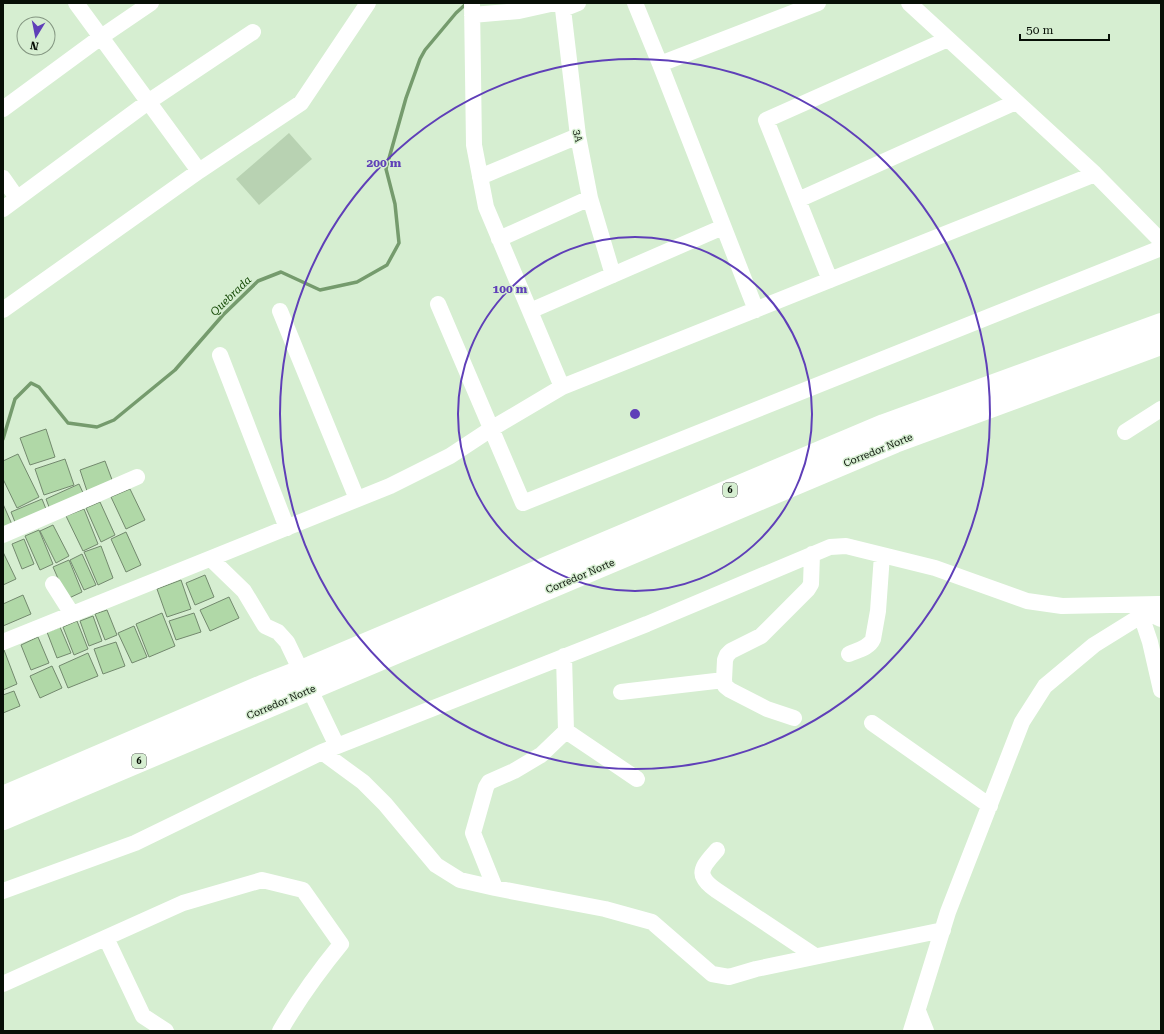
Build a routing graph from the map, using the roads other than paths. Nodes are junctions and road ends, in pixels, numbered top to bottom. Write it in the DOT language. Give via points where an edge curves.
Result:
graph roads {
  1 [pos="76,3"];
  2 [pos="151,3"];
  3 [pos="368,3"];
  4 [pos="555,3"];
  5 [pos="578,3"];
  6 [pos="635,3"];
  7 [pos="818,3"];
  8 [pos="910,3"];
  9 [pos="472,9"];
  10 [pos="253,32"];
  11 [pos="101,37"];
  12 [pos="948,39"];
  13 [pos="660,64"];
  14 [pos="148,102"];
  15 [pos="1016,102"];
  16 [pos="3,109"];
  17 [pos="578,136"];
  18 [pos="199,171"];
  19 [pos="1095,174"];
  20 [pos="480,177"];
  21 [pos="3,178"];
  22 [pos="17,198"];
  23 [pos="590,198"];
  24 [pos="798,200"];
  25 [pos="3,209"];
  26 [pos="723,227"];
  27 [pos="499,239"];
  28 [pos="1161,241"];
  29 [pos="1161,248"];
  30 [pos="613,275"];
  31 [pos="830,280"];
  32 [pos="438,304"];
  33 [pos="3,310"];
  34 [pos="756,310"];
  35 [pos="280,311"];
  36 [pos="530,311"];
  37 [pos="1158,331"];
  38 [pos="220,355"];
  39 [pos="562,387"];
  40 [pos="1161,409"];
  41 [pos="492,429"];
  42 [pos="1125,432"];
  43 [pos="137,477"];
  44 [pos="357,499"];
  45 [pos="287,528"];
  46 [pos="3,535"];
  47 [pos="812,554"];
  48 [pos="882,555"];
  49 [pos="210,559"];
  50 [pos="52,584"];
  51 [pos="1154,611"];
  52 [pos="72,614"];
  53 [pos="3,642"];
  54 [pos="849,654"];
  55 [pos="564,656"];
  56 [pos="315,677"];
  57 [pos="724,680"];
  58 [pos="1161,690"];
  59 [pos="621,692"];
  60 [pos="794,718"];
  61 [pos="872,722"];
  62 [pos="566,731"];
  63 [pos="330,749"];
  64 [pos="637,779"];
  65 [pos="3,796"];
  66 [pos="990,806"];
  67 [pos="3,819"];
  68 [pos="717,850"];
  69 [pos="495,888"];
  70 [pos="3,892"];
  71 [pos="943,930"];
  72 [pos="106,938"];
  73 [pos="815,956"];
  74 [pos="3,984"];
  75 [pos="918,1010"];
  76 [pos="166,1031"];
  77 [pos="280,1031"];
  78 [pos="911,1031"];
  79 [pos="926,1031"];
  1 -- 11 [label="street"];
  2 -- 11 [label="street"];
  3 -- 18 [label="street" via="301,103"];
  4 -- 9 [label="street" via="519,11"];
  5 -- 17 [label="street, 3A" via="563,9"];
  6 -- 13 [label="street"];
  7 -- 13 [label="street"];
  8 -- 12 [label="street"];
  9 -- 20 [label="street" via="474,145"];
  10 -- 14 [label="street"];
  11 -- 14 [label="street"];
  11 -- 16 [label="street"];
  12 -- 15 [label="street"];
  12 -- 24 [label="street" via="766,120"];
  13 -- 26 [label="street"];
  14 -- 18 [label="street"];
  14 -- 22 [label="street"];
  15 -- 19 [label="street"];
  15 -- 24 [label="street"];
  17 -- 20 [label="street"];
  17 -- 23 [label="street, 3A"];
  18 -- 33 [label="street"];
  19 -- 28 [label="street"];
  19 -- 31 [label="street"];
  20 -- 27 [label="street" via="486,207"];
  21 -- 22 [label="street"];
  22 -- 25 [label="street"];
  23 -- 27 [label="street"];
  23 -- 30 [label="street, 3A"];
  24 -- 31 [label="street"];
  26 -- 30 [label="street"];
  26 -- 34 [label="street"];
  27 -- 36 [label="street"];
  29 -- 41 [label="street" via="523,503"];
  30 -- 36 [label="street"];
  31 -- 34 [label="street"];
  32 -- 41 [label="street"];
  34 -- 39 [label="street"];
  35 -- 44 [label="street"];
  36 -- 39 [label="street"];
  37 -- 56 [label="highway, Corredor Norte / 6" via="884,425"];
  38 -- 45 [label="street"];
  39 -- 41 [label="street"];
  40 -- 42 [label="street"];
  41 -- 44 [label="street" via="450,456 390,486"];
  43 -- 46 [label="street"];
  44 -- 45 [label="street"];
  45 -- 49 [label="street"];
  47 -- 48 [label="street" via="830,547 846,546"];
  47 -- 55 [label="street"];
  47 -- 57 [label="street" via="808,589 761,636 727,655"];
  48 -- 51 [label="street" via="934,568 1027,601 1062,606"];
  48 -- 54 [label="street" via="874,639 868,646"];
  49 -- 52 [label="street"];
  49 -- 63 [label="street" via="244,591 265,626 278,632 287,642"];
  50 -- 52 [label="street"];
  51 -- 58 [label="street" via="1150,642"];
  51 -- 66 [label="street" via="1094,644 1045,686 1022,722"];
  52 -- 53 [label="street"];
  55 -- 62 [label="street"];
  55 -- 63 [label="street"];
  56 -- 65 [label="highway, Corredor Norte / 6" via="262,686"];
  56 -- 67 [label="highway, Corredor Norte / 6" via="275,704"];
  57 -- 59 [label="street"];
  57 -- 60 [label="street" via="725,686 730,690 754,704"];
  61 -- 66 [label="street"];
  62 -- 64 [label="street"];
  62 -- 69 [label="street" via="541,755 489,782 486,787 473,833"];
  63 -- 69 [label="street" via="385,804 436,864 460,880"];
  63 -- 70 [label="street" via="135,843"];
  66 -- 71 [label="street"];
  68 -- 73 [label="street" via="702,872 704,879 716,890"];
  69 -- 73 [label="street" via="606,909 652,922 712,974 729,977"];
  71 -- 73 [label="street"];
  71 -- 75 [label="street"];
  72 -- 74 [label="street"];
  72 -- 76 [label="street" via="143,1016"];
  72 -- 77 [label="street" via="183,903 262,880 303,890 341,944 323,966"];
  75 -- 78 [label="street"];
  75 -- 79 [label="street"];
}
